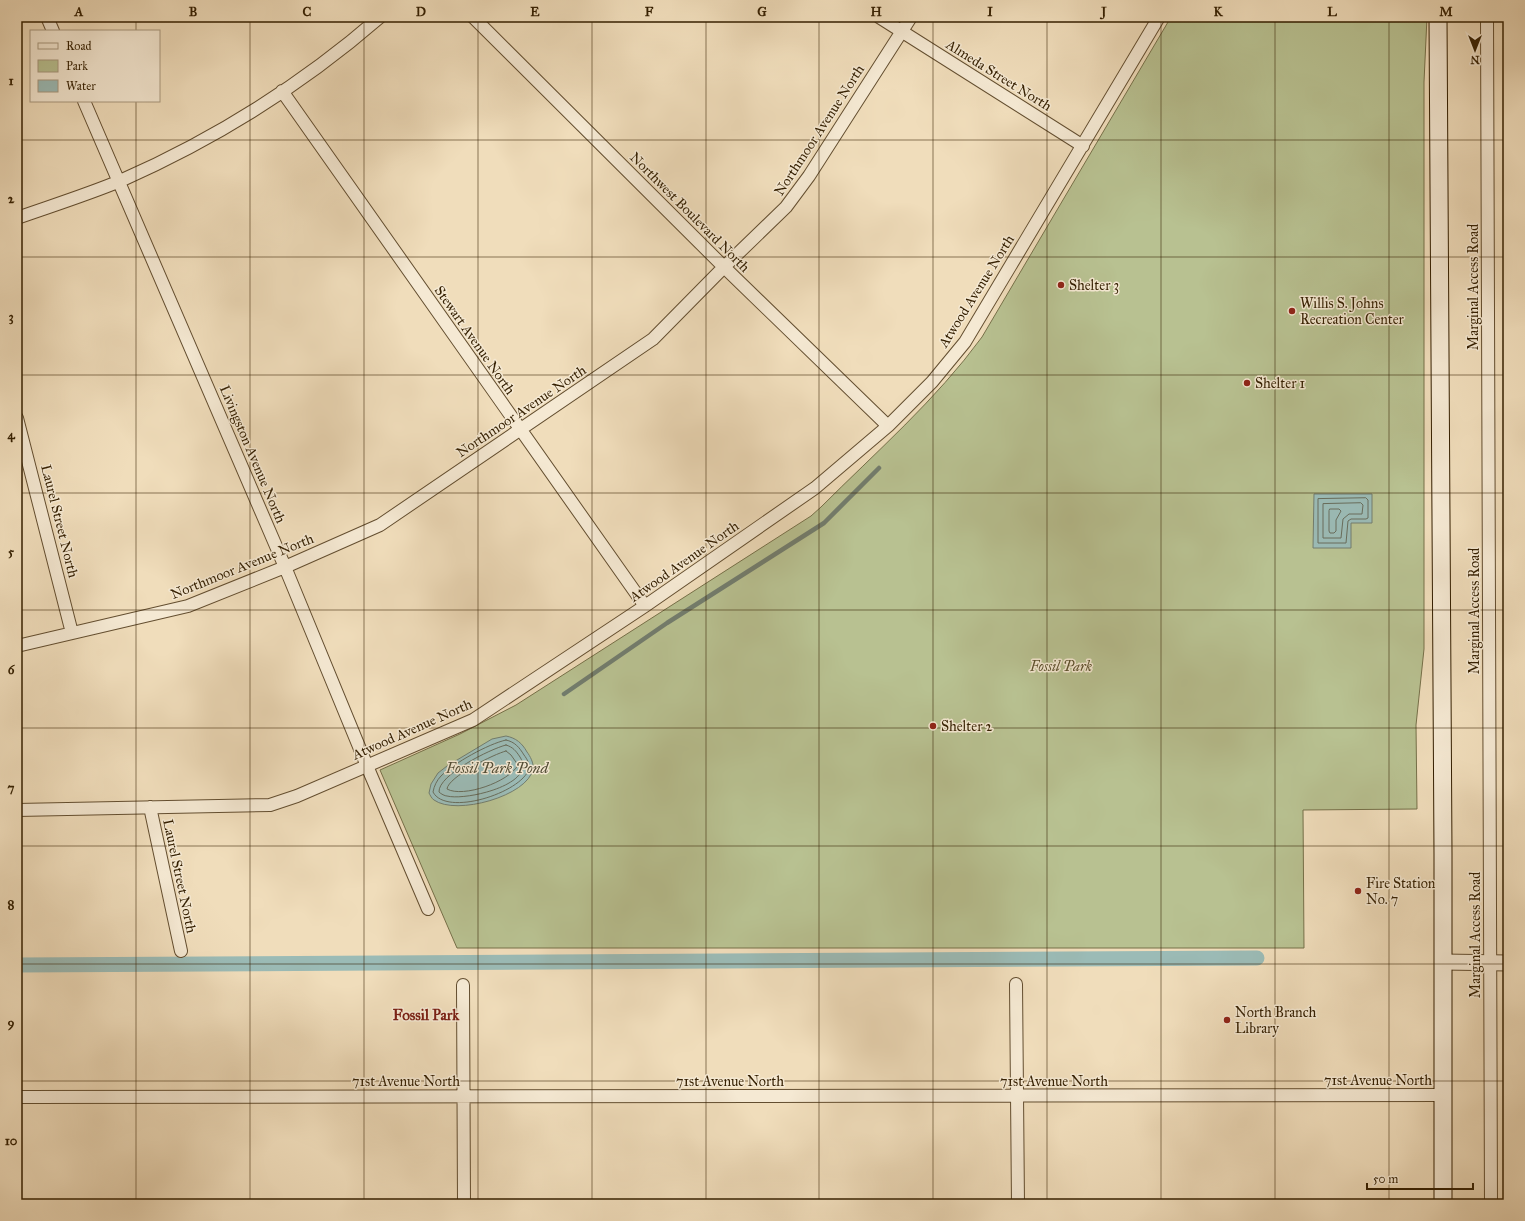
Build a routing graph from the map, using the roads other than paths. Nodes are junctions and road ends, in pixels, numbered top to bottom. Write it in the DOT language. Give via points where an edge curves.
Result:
graph roads {
  1 [pos="47,17"];
  2 [pos="380,17"];
  3 [pos="473,17"];
  4 [pos="879,17"];
  5 [pos="911,17"];
  6 [pos="1159,17"];
  7 [pos="1438,17"];
  8 [pos="1487,17"];
  9 [pos="53,30"];
  10 [pos="902,31"];
  11 [pos="282,91"];
  12 [pos="84,102"];
  13 [pos="1083,146"];
  14 [pos="119,182"];
  15 [pos="17,218"];
  16 [pos="724,267"];
  17 [pos="17,418"];
  18 [pos="888,426"];
  19 [pos="520,430"];
  20 [pos="285,567"];
  21 [pos="645,606"];
  22 [pos="72,633"];
  23 [pos="17,646"];
  24 [pos="367,766"];
  25 [pos="150,807"];
  26 [pos="17,810"];
  27 [pos="428,909"];
  28 [pos="181,951"];
  29 [pos="1443,962"];
  30 [pos="1490,963"];
  31 [pos="1508,963"];
  32 [pos="1016,984"];
  33 [pos="463,985"];
  34 [pos="1443,1095"];
  35 [pos="463,1096"];
  36 [pos="1017,1096"];
  37 [pos="17,1097"];
  38 [pos="464,1204"];
  39 [pos="1018,1204"];
  40 [pos="1443,1204"];
  41 [pos="1491,1204"];
  1 -- 9 [label="street"];
  2 -- 11 [label="street" via="352,42"];
  3 -- 16 [label="street, Northwest Boulevard North"];
  4 -- 10 [label="street, Almeda Street North"];
  5 -- 10 [label="street, Northmoor Avenue North"];
  6 -- 13 [label="street, Atwood Avenue North"];
  7 -- 29 [label="main road"];
  8 -- 30 [label="street, Marginal Access Road"];
  10 -- 13 [label="street, Almeda Street North"];
  10 -- 16 [label="street, Northmoor Avenue North" via="786,208"];
  11 -- 14 [label="street" via="194,144"];
  11 -- 19 [label="street, Stewart Avenue North"];
  12 -- 14 [label="street, Livingston Avenue North"];
  13 -- 18 [label="street, Atwood Avenue North" via="965,342 932,382"];
  14 -- 15 [label="street"];
  14 -- 20 [label="street, Livingston Avenue North"];
  16 -- 18 [label="street, Northwest Boulevard North"];
  16 -- 19 [label="street, Northmoor Avenue North" via="653,339"];
  17 -- 22 [label="street, Laurel Street North"];
  18 -- 21 [label="street, Atwood Avenue North" via="814,488"];
  19 -- 20 [label="street, Northmoor Avenue North" via="380,525"];
  19 -- 21 [label="street, Stewart Avenue North"];
  20 -- 22 [label="street, Northmoor Avenue North" via="188,606"];
  20 -- 24 [label="street, Livingston Avenue North"];
  21 -- 24 [label="street, Atwood Avenue North" via="473,720"];
  22 -- 23 [label="street, Northmoor Avenue North"];
  24 -- 25 [label="street, Atwood Avenue North" via="297,796 270,804"];
  24 -- 27 [label="street, Livingston Avenue North"];
  25 -- 26 [label="street, Atwood Avenue North"];
  25 -- 28 [label="street, Laurel Street North"];
  29 -- 30 [label="street"];
  29 -- 34 [label="main road"];
  30 -- 31 [label="street"];
  30 -- 41 [label="street, Marginal Access Road"];
  32 -- 36 [label="street"];
  33 -- 35 [label="street"];
  34 -- 36 [label="street, 71st Avenue North"];
  34 -- 40 [label="main road"];
  35 -- 36 [label="street, 71st Avenue North"];
  35 -- 37 [label="street, 71st Avenue North"];
  35 -- 38 [label="street"];
  36 -- 39 [label="street"];
}
